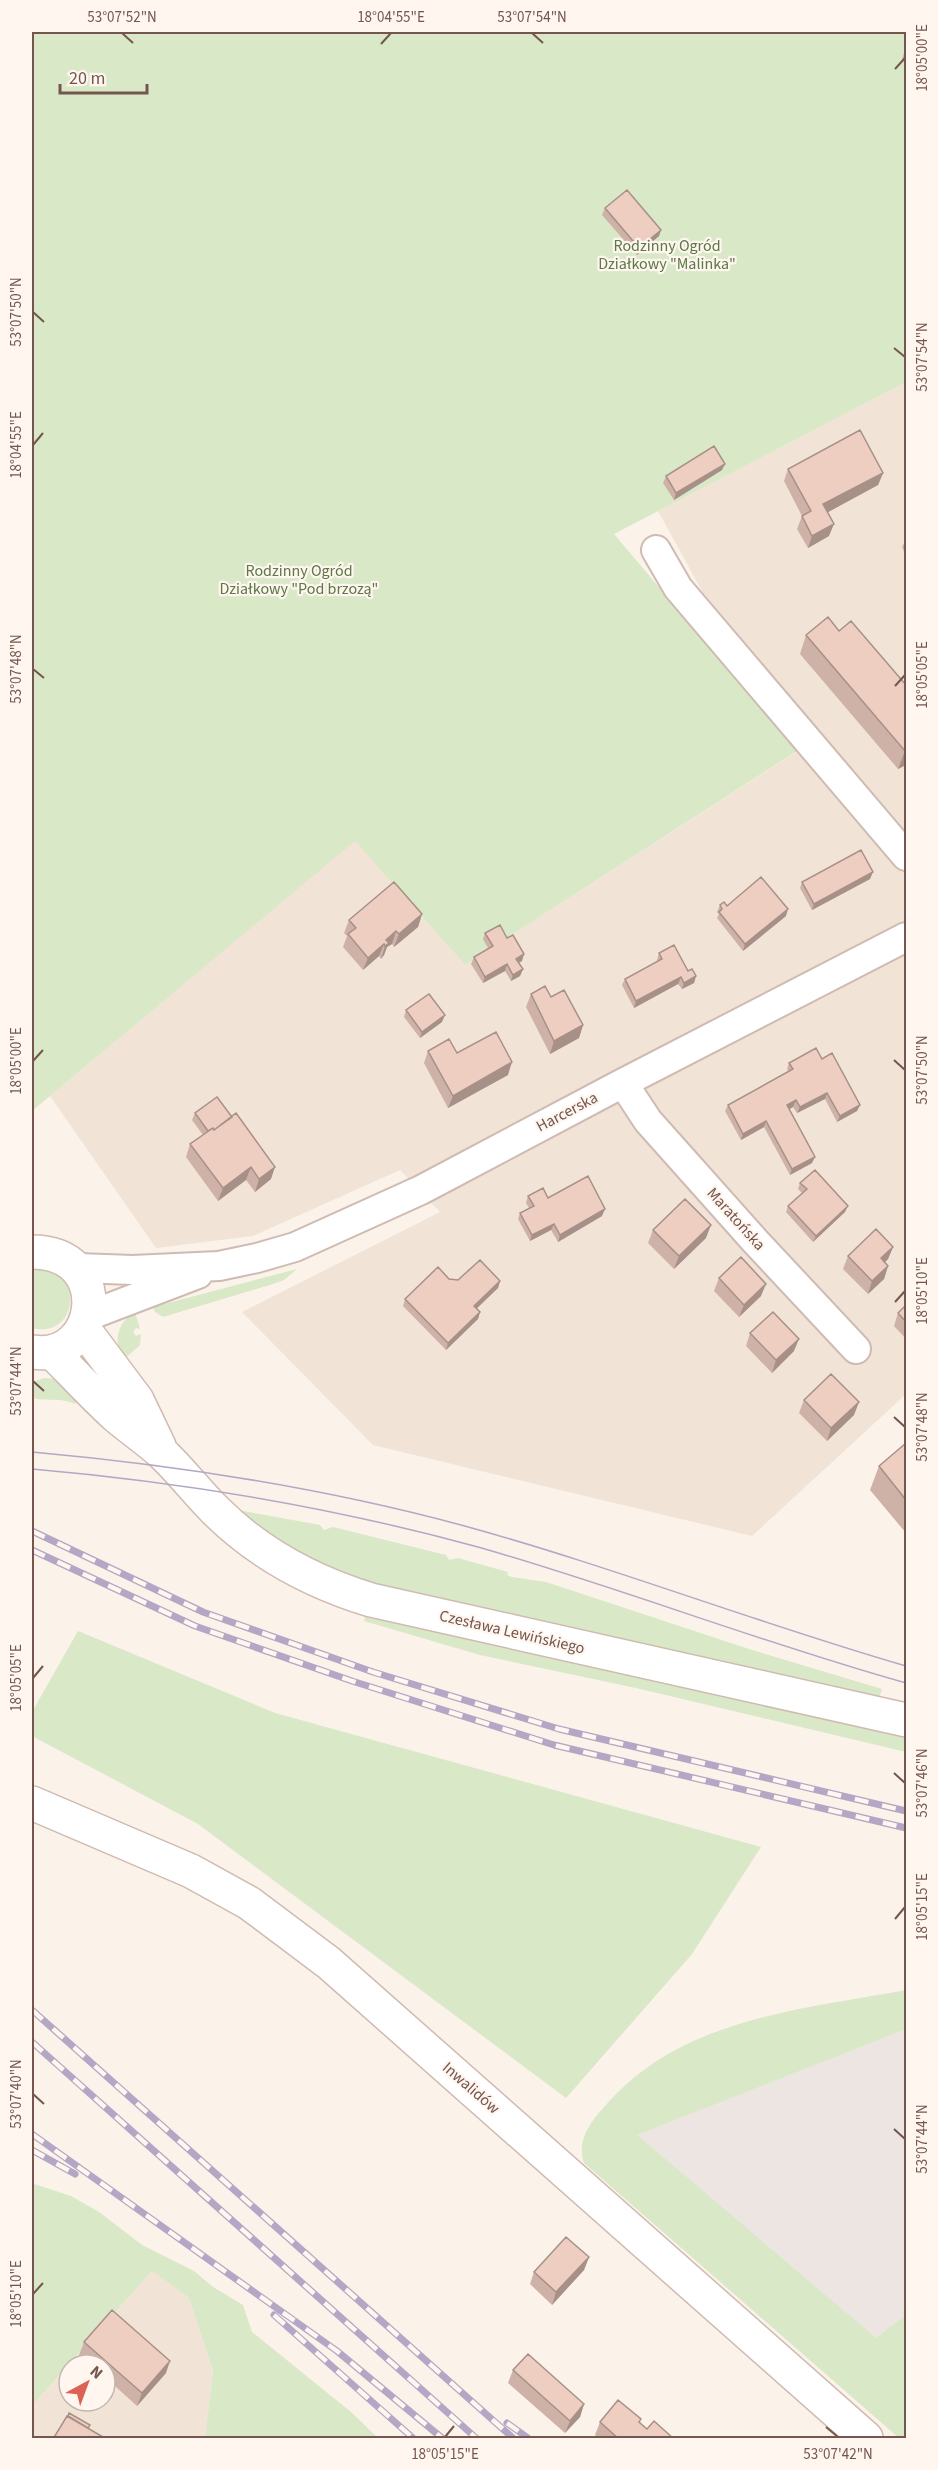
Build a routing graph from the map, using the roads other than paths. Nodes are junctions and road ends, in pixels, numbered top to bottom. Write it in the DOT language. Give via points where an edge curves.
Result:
graph roads {
  1 [pos="656,550"];
  2 [pos="906,856"];
  3 [pos="906,937"];
  4 [pos="623,1083"];
  5 [pos="32,1252"];
  6 [pos="219,1266"];
  7 [pos="77,1268"];
  8 [pos="86,1322"];
  9 [pos="856,1349"];
  10 [pos="38,1355"];
  11 [pos="162,1453"];
  12 [pos="906,1720"];
  13 [pos="32,1803"];
  14 [pos="866,2439"];
  1 -- 2 [label="street" via="678,588"];
  3 -- 4 [label="street, Harcerska"];
  4 -- 6 [label="street, Harcerska" via="389,1205 295,1247"];
  4 -- 9 [label="street, Maratońska" via="648,1121"];
  5 -- 7 [label="street" via="47,1252"];
  6 -- 7 [label="street, Harcerska"];
  6 -- 8 [label="street, Harcerska"];
  7 -- 8 [label="street" via="90,1299"];
  8 -- 10 [label="street" via="65,1346"];
  8 -- 11 [label="street, Czesława Lewińskiego" via="137,1400"];
  10 -- 11 [label="street, Czesława Lewińskiego"];
  11 -- 12 [label="street, Czesława Lewińskiego" via="248,1539 282,1563 338,1590"];
  13 -- 14 [label="street, Inwalidów" via="191,1871 249,1904 328,1963"];
}
